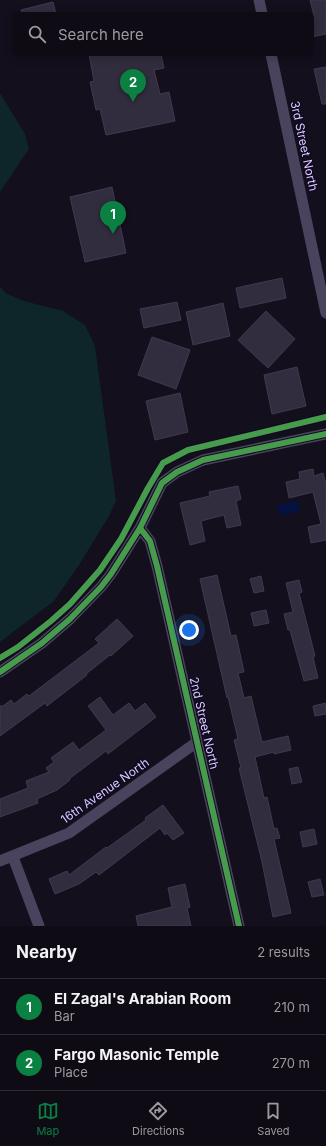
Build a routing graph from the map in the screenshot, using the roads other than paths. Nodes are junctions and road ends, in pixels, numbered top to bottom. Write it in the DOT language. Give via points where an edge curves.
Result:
graph roads {
  1 [pos="259,0"];
  2 [pos="262,12"];
  3 [pos="271,56"];
  4 [pos="326,313"];
  5 [pos="326,434"];
  6 [pos="140,528"];
  7 [pos="0,672"];
  8 [pos="197,742"];
  9 [pos="13,857"];
  10 [pos="0,861"];
  11 [pos="38,926"];
  12 [pos="239,926"];
  1 -- 2 [label="street"];
  3 -- 4 [label="street, 3rd Street North"];
  5 -- 6 [label="street" via="203,460 177,472 162,483"];
  6 -- 7 [label="street" via="101,587 70,619 42,643"];
  6 -- 8 [label="street, 2nd Street North" via="150,541 157,566"];
  8 -- 9 [label="street, 16th Avenue North" via="69,833"];
  8 -- 12 [label="street, 2nd Street North"];
  9 -- 10 [label="street, 16th Avenue North"];
  9 -- 11 [label="street"];
}
